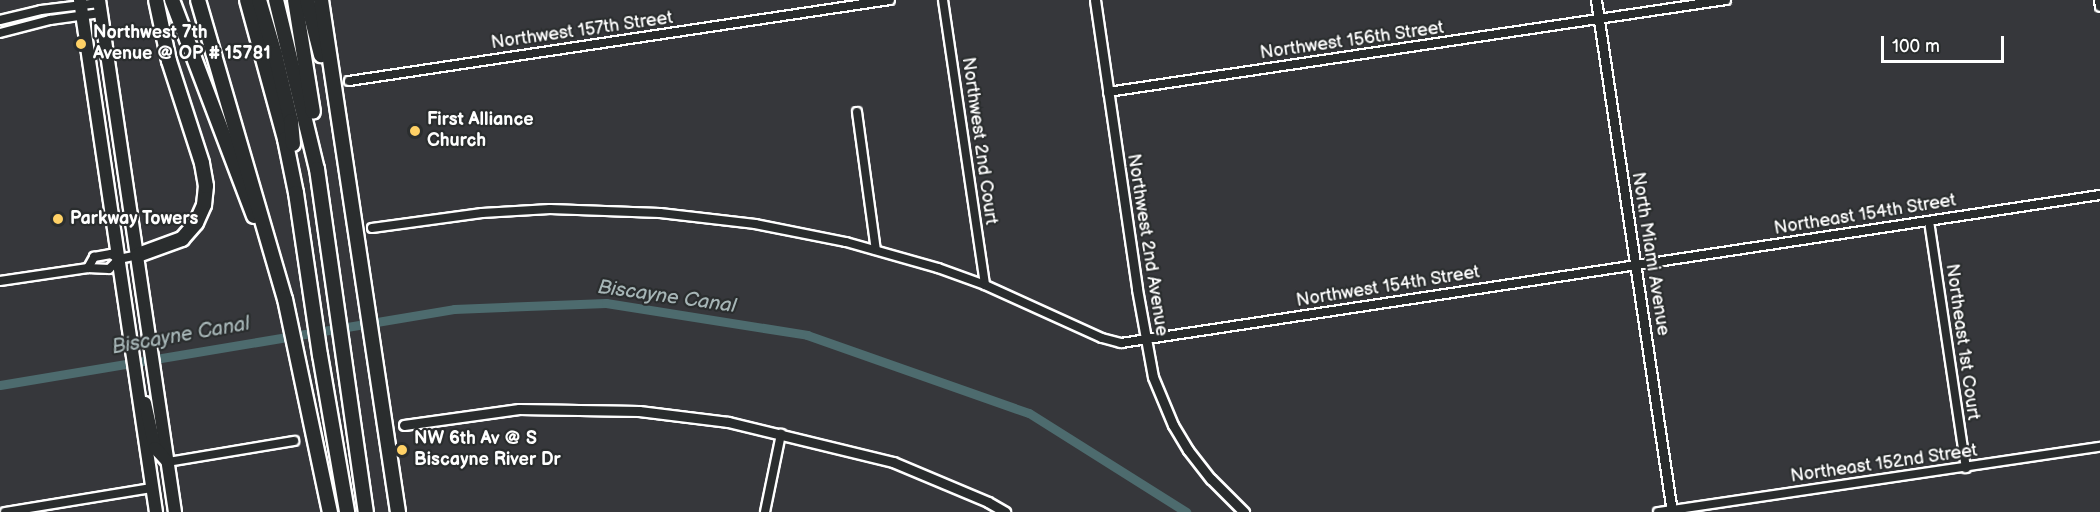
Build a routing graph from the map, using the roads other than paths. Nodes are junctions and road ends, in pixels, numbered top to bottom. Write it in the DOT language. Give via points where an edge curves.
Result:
graph roads {
  1 [pos="156,0"];
  2 [pos="172,0"];
  3 [pos="198,0"];
  4 [pos="247,0"];
  5 [pos="259,0"];
  6 [pos="268,0"];
  7 [pos="276,0"];
  8 [pos="295,0"];
  9 [pos="307,0"];
  10 [pos="321,0"];
  11 [pos="890,0"];
  12 [pos="943,0"];
  13 [pos="1095,0"];
  14 [pos="1596,0"];
  15 [pos="1725,0"];
  16 [pos="2099,0"];
  17 [pos="100,5"];
  18 [pos="2100,6"];
  19 [pos="81,7"];
  20 [pos="1599,19"];
  21 [pos="0,20"];
  22 [pos="0,33"];
  23 [pos="349,81"];
  24 [pos="1108,92"];
  25 [pos="302,103"];
  26 [pos="856,112"];
  27 [pos="296,193"];
  28 [pos="2100,195"];
  29 [pos="1929,220"];
  30 [pos="372,228"];
  31 [pos="265,233"];
  32 [pos="356,236"];
  33 [pos="876,250"];
  34 [pos="138,255"];
  35 [pos="119,259"];
  36 [pos="1635,265"];
  37 [pos="88,268"];
  38 [pos="0,280"];
  39 [pos="985,285"];
  40 [pos="339,307"];
  41 [pos="1145,339"];
  42 [pos="139,400"];
  43 [pos="404,425"];
  44 [pos="781,434"];
  45 [pos="294,441"];
  46 [pos="2100,447"];
  47 [pos="168,462"];
  48 [pos="1966,468"];
  49 [pos="152,488"];
  50 [pos="1672,511"];
  51 [pos="5,512"];
  52 [pos="156,512"];
  53 [pos="169,512"];
  54 [pos="175,512"];
  55 [pos="330,512"];
  56 [pos="347,512"];
  57 [pos="368,512"];
  58 [pos="398,512"];
  59 [pos="765,512"];
  60 [pos="1005,512"];
  61 [pos="1244,512"];
  62 [pos="1658,512"];
  1 -- 34 [label="highway" via="169,60 206,186 204,205 196,223 182,239"];
  2 -- 31 [label="highway" via="249,209"];
  3 -- 31 [label="highway"];
  4 -- 27 [label="highway"];
  5 -- 27 [label="highway" via="291,121"];
  6 -- 25 [label="highway"];
  7 -- 25 [label="highway"];
  8 -- 40 [label="highway"];
  9 -- 32 [label="highway" via="324,68 349,222"];
  10 -- 32 [label="highway"];
  11 -- 23 [label="street, Northwest 157th Street"];
  12 -- 39 [label="street, Northwest 2nd Court"];
  13 -- 24 [label="street, Northwest 2nd Avenue"];
  14 -- 20 [label="street, North Miami Avenue"];
  15 -- 20 [label="street, Northwest 156th Street"];
  16 -- 18 [label="street"];
  17 -- 19 [label="street"];
  17 -- 34 [label="main road"];
  19 -- 21 [label="street" via="41,10"];
  19 -- 22 [label="street"];
  19 -- 35 [label="main road"];
  20 -- 24 [label="street, Northwest 156th Street"];
  20 -- 36 [label="street, North Miami Avenue"];
  24 -- 41 [label="street, Northwest 2nd Avenue"];
  25 -- 40 [label="highway"];
  26 -- 33 [label="street"];
  27 -- 56 [label="highway"];
  28 -- 29 [label="street, Northeast 154th Street"];
  29 -- 36 [label="street, Northeast 154th Street"];
  29 -- 48 [label="street, Northeast 1st Court"];
  30 -- 33 [label="street, Northwest 154th Street" via="517,210 636,212 762,225"];
  31 -- 55 [label="highway" via="285,299"];
  32 -- 58 [label="highway"];
  33 -- 39 [label="street, Northwest 154th Street"];
  34 -- 35 [label="street"];
  34 -- 47 [label="main road"];
  35 -- 37 [label="street" via="109,269"];
  35 -- 37 [label="street" via="111,254 94,257"];
  35 -- 42 [label="main road"];
  36 -- 41 [label="street, Northwest 154th Street"];
  36 -- 50 [label="street, North Miami Avenue"];
  37 -- 38 [label="street"];
  39 -- 41 [label="street, Northwest 154th Street" via="1108,340 1121,343"];
  40 -- 57 [label="highway"];
  41 -- 61 [label="street, Northwest 2nd Avenue" via="1155,382 1173,424 1193,458"];
  42 -- 47 [label="main road" via="148,409 155,448"];
  42 -- 49 [label="main road"];
  43 -- 44 [label="street" via="519,409 639,411 728,422"];
  44 -- 59 [label="street"];
  44 -- 60 [label="street" via="893,462"];
  45 -- 47 [label="street"];
  46 -- 48 [label="street, Northeast 152nd Street"];
  47 -- 54 [label="main road"];
  48 -- 50 [label="street, Northeast 152nd Street"];
  49 -- 51 [label="street"];
  49 -- 52 [label="main road"];
  49 -- 53 [label="main road" via="165,498"];
  50 -- 62 [label="street, Northeast 152nd Street"];
}
